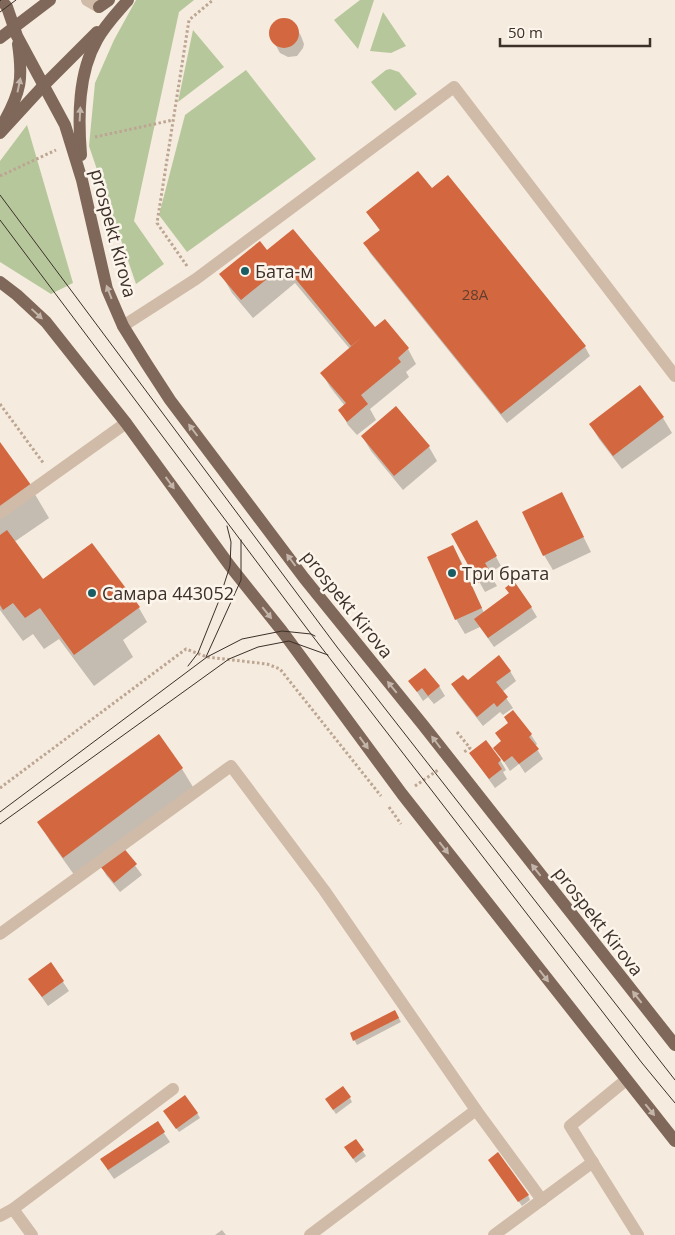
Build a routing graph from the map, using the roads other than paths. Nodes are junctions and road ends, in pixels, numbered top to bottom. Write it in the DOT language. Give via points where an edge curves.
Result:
graph roads {
  1 [pos="1,0"];
  2 [pos="50,0"];
  3 [pos="87,0"];
  4 [pos="128,0"];
  5 [pos="104,4"];
  6 [pos="109,21"];
  7 [pos="17,36"];
  8 [pos="0,38"];
  9 [pos="44,85"];
  10 [pos="0,129"];
  11 [pos="0,133"];
  12 [pos="82,180"];
  13 [pos="0,282"];
  14 [pos="123,326"];
  15 [pos="675,376"];
  16 [pos="126,423"];
  17 [pos="0,512"];
  18 [pos="0,934"];
  19 [pos="672,1038"];
  20 [pos="626,1080"];
  21 [pos="173,1089"];
  22 [pos="476,1110"];
  23 [pos="675,1141"];
  24 [pos="593,1162"];
  25 [pos="542,1200"];
  26 [pos="12,1209"];
  27 [pos="0,1216"];
  28 [pos="32,1235"];
  29 [pos="310,1235"];
  30 [pos="494,1235"];
  31 [pos="638,1235"];
  1 -- 7 [label="main road"];
  2 -- 8 [label="main road, bridge"];
  3 -- 5 [label="street"];
  4 -- 6 [label="main road"];
  6 -- 9 [label="main road"];
  12 -- 6 [label="main road, one-way" via="79,133 84,70"];
  7 -- 9 [label="main road, prospekt Kirova"];
  10 -- 7 [label="main road, one-way" via="20,87 22,70"];
  9 -- 11 [label="main road"];
  9 -- 12 [label="main road, prospekt Kirova" via="72,142"];
  14 -- 12 [label="main road, prospekt Kirova, one-way" via="107,289"];
  13 -- 16 [label="main road, one-way" via="46,322"];
  14 -- 15 [label="street" via="196,279 454,87"];
  19 -- 14 [label="main road, prospekt Kirova, one-way" via="304,578 170,400"];
  16 -- 17 [label="street"];
  16 -- 20 [label="main road, one-way" via="402,794"];
  18 -- 22 [label="street" via="231,766 324,890"];
  20 -- 23 [label="main road, one-way"];
  20 -- 24 [label="street" via="570,1126"];
  21 -- 26 [label="street"];
  22 -- 25 [label="street"];
  22 -- 29 [label="street"];
  24 -- 25 [label="street"];
  24 -- 31 [label="street"];
  25 -- 30 [label="street"];
  26 -- 27 [label="street"];
  26 -- 28 [label="street"];
}
